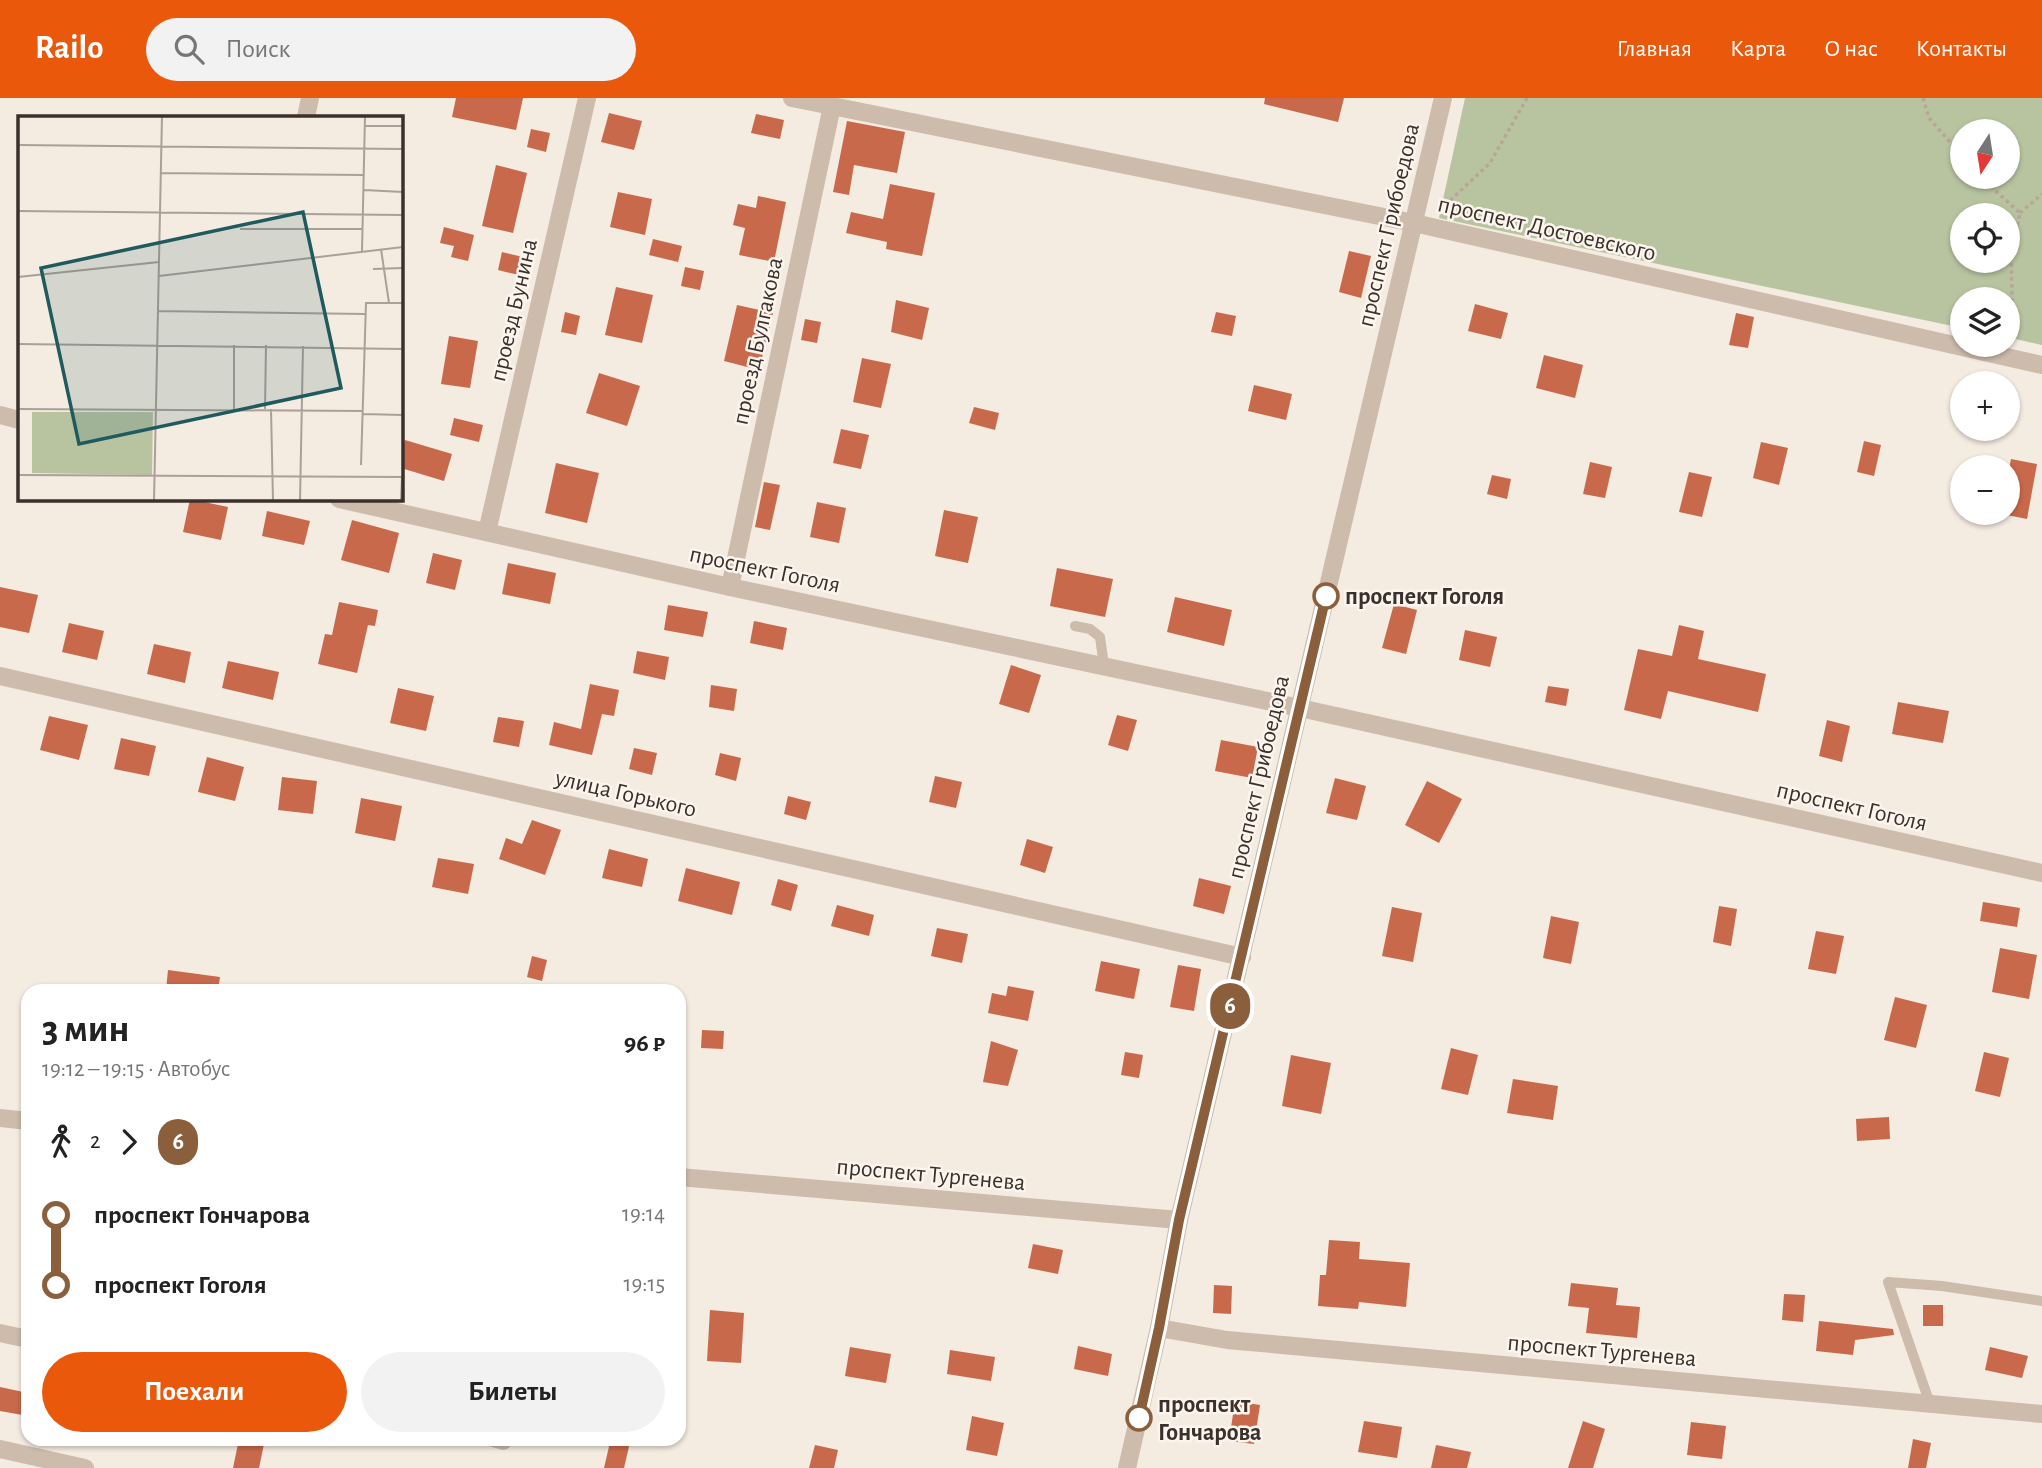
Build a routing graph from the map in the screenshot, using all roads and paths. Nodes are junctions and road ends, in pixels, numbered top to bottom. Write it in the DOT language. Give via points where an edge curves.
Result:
graph roads {
  1 [pos="310,98"];
  2 [pos="587,98"];
  3 [pos="792,98"];
  4 [pos="1443,98"];
  5 [pos="1527,98"];
  6 [pos="1923,98"];
  7 [pos="832,106"];
  8 [pos="306,116"];
  9 [pos="1950,142"];
  10 [pos="1993,189"];
  11 [pos="2042,194"];
  12 [pos="2009,203"];
  13 [pos="2020,213"];
  14 [pos="1418,224"];
  15 [pos="2012,273"];
  16 [pos="2014,359"];
  17 [pos="2042,365"];
  18 [pos="0,415"];
  19 [pos="18,419"];
  20 [pos="343,500"];
  21 [pos="487,532"];
  22 [pos="730,587"];
  23 [pos="1075,626"];
  24 [pos="1104,666"];
  25 [pos="0,676"];
  26 [pos="1300,708"];
  27 [pos="2042,873"];
  28 [pos="1242,957"];
  29 [pos="0,1118"];
  30 [pos="21,1120"];
  31 [pos="686,1178"];
  32 [pos="1179,1220"];
  33 [pos="2042,1301"];
  34 [pos="1159,1328"];
  35 [pos="0,1333"];
  36 [pos="21,1338"];
  37 [pos="1930,1404"];
  38 [pos="2042,1414"];
  39 [pos="0,1449"];
  40 [pos="85,1468"];
  41 [pos="1127,1468"];
  1 -- 8 [label="street"];
  2 -- 21 [label="street, проезд Бунина"];
  3 -- 7 [label="street, проспект Достоевского"];
  4 -- 14 [label="street, проспект Грибоедова"];
  5 -- 14 [label="path" via="1490,163"];
  6 -- 9 [label="path" via="1929,118"];
  7 -- 14 [label="street, проспект Достоевского"];
  7 -- 22 [label="street, проезд Булгакова"];
  10 -- 12 [label="path"];
  11 -- 13 [label="path"];
  14 -- 16 [label="street, проспект Достоевского"];
  14 -- 26 [label="street, проспект Грибоедова"];
  15 -- 16 [label="path"];
  16 -- 17 [label="street, проспект Достоевского"];
  18 -- 19 [label="street"];
  20 -- 21 [label="street, проспект Гоголя"];
  21 -- 22 [label="street, проспект Гоголя"];
  22 -- 24 [label="street, проспект Гоголя"];
  23 -- 24 [label="lane" via="1100,637"];
  24 -- 26 [label="street, проспект Гоголя"];
  25 -- 28 [label="street, улица Горького"];
  26 -- 27 [label="street, проспект Гоголя"];
  26 -- 28 [label="street, проспект Грибоедова"];
  28 -- 32 [label="street, проспект Грибоедова"];
  29 -- 30 [label="street"];
  31 -- 32 [label="street, проспект Тургенева"];
  32 -- 34 [label="street, проспект Грибоедова"];
  33 -- 37 [label="lane" via="1888,1282"];
  34 -- 37 [label="street, проспект Тургенева" via="1227,1340"];
  34 -- 41 [label="street, проспект Грибоедова"];
  35 -- 36 [label="street"];
  37 -- 38 [label="street, проспект Тургенева"];
  39 -- 40 [label="street"];
}
